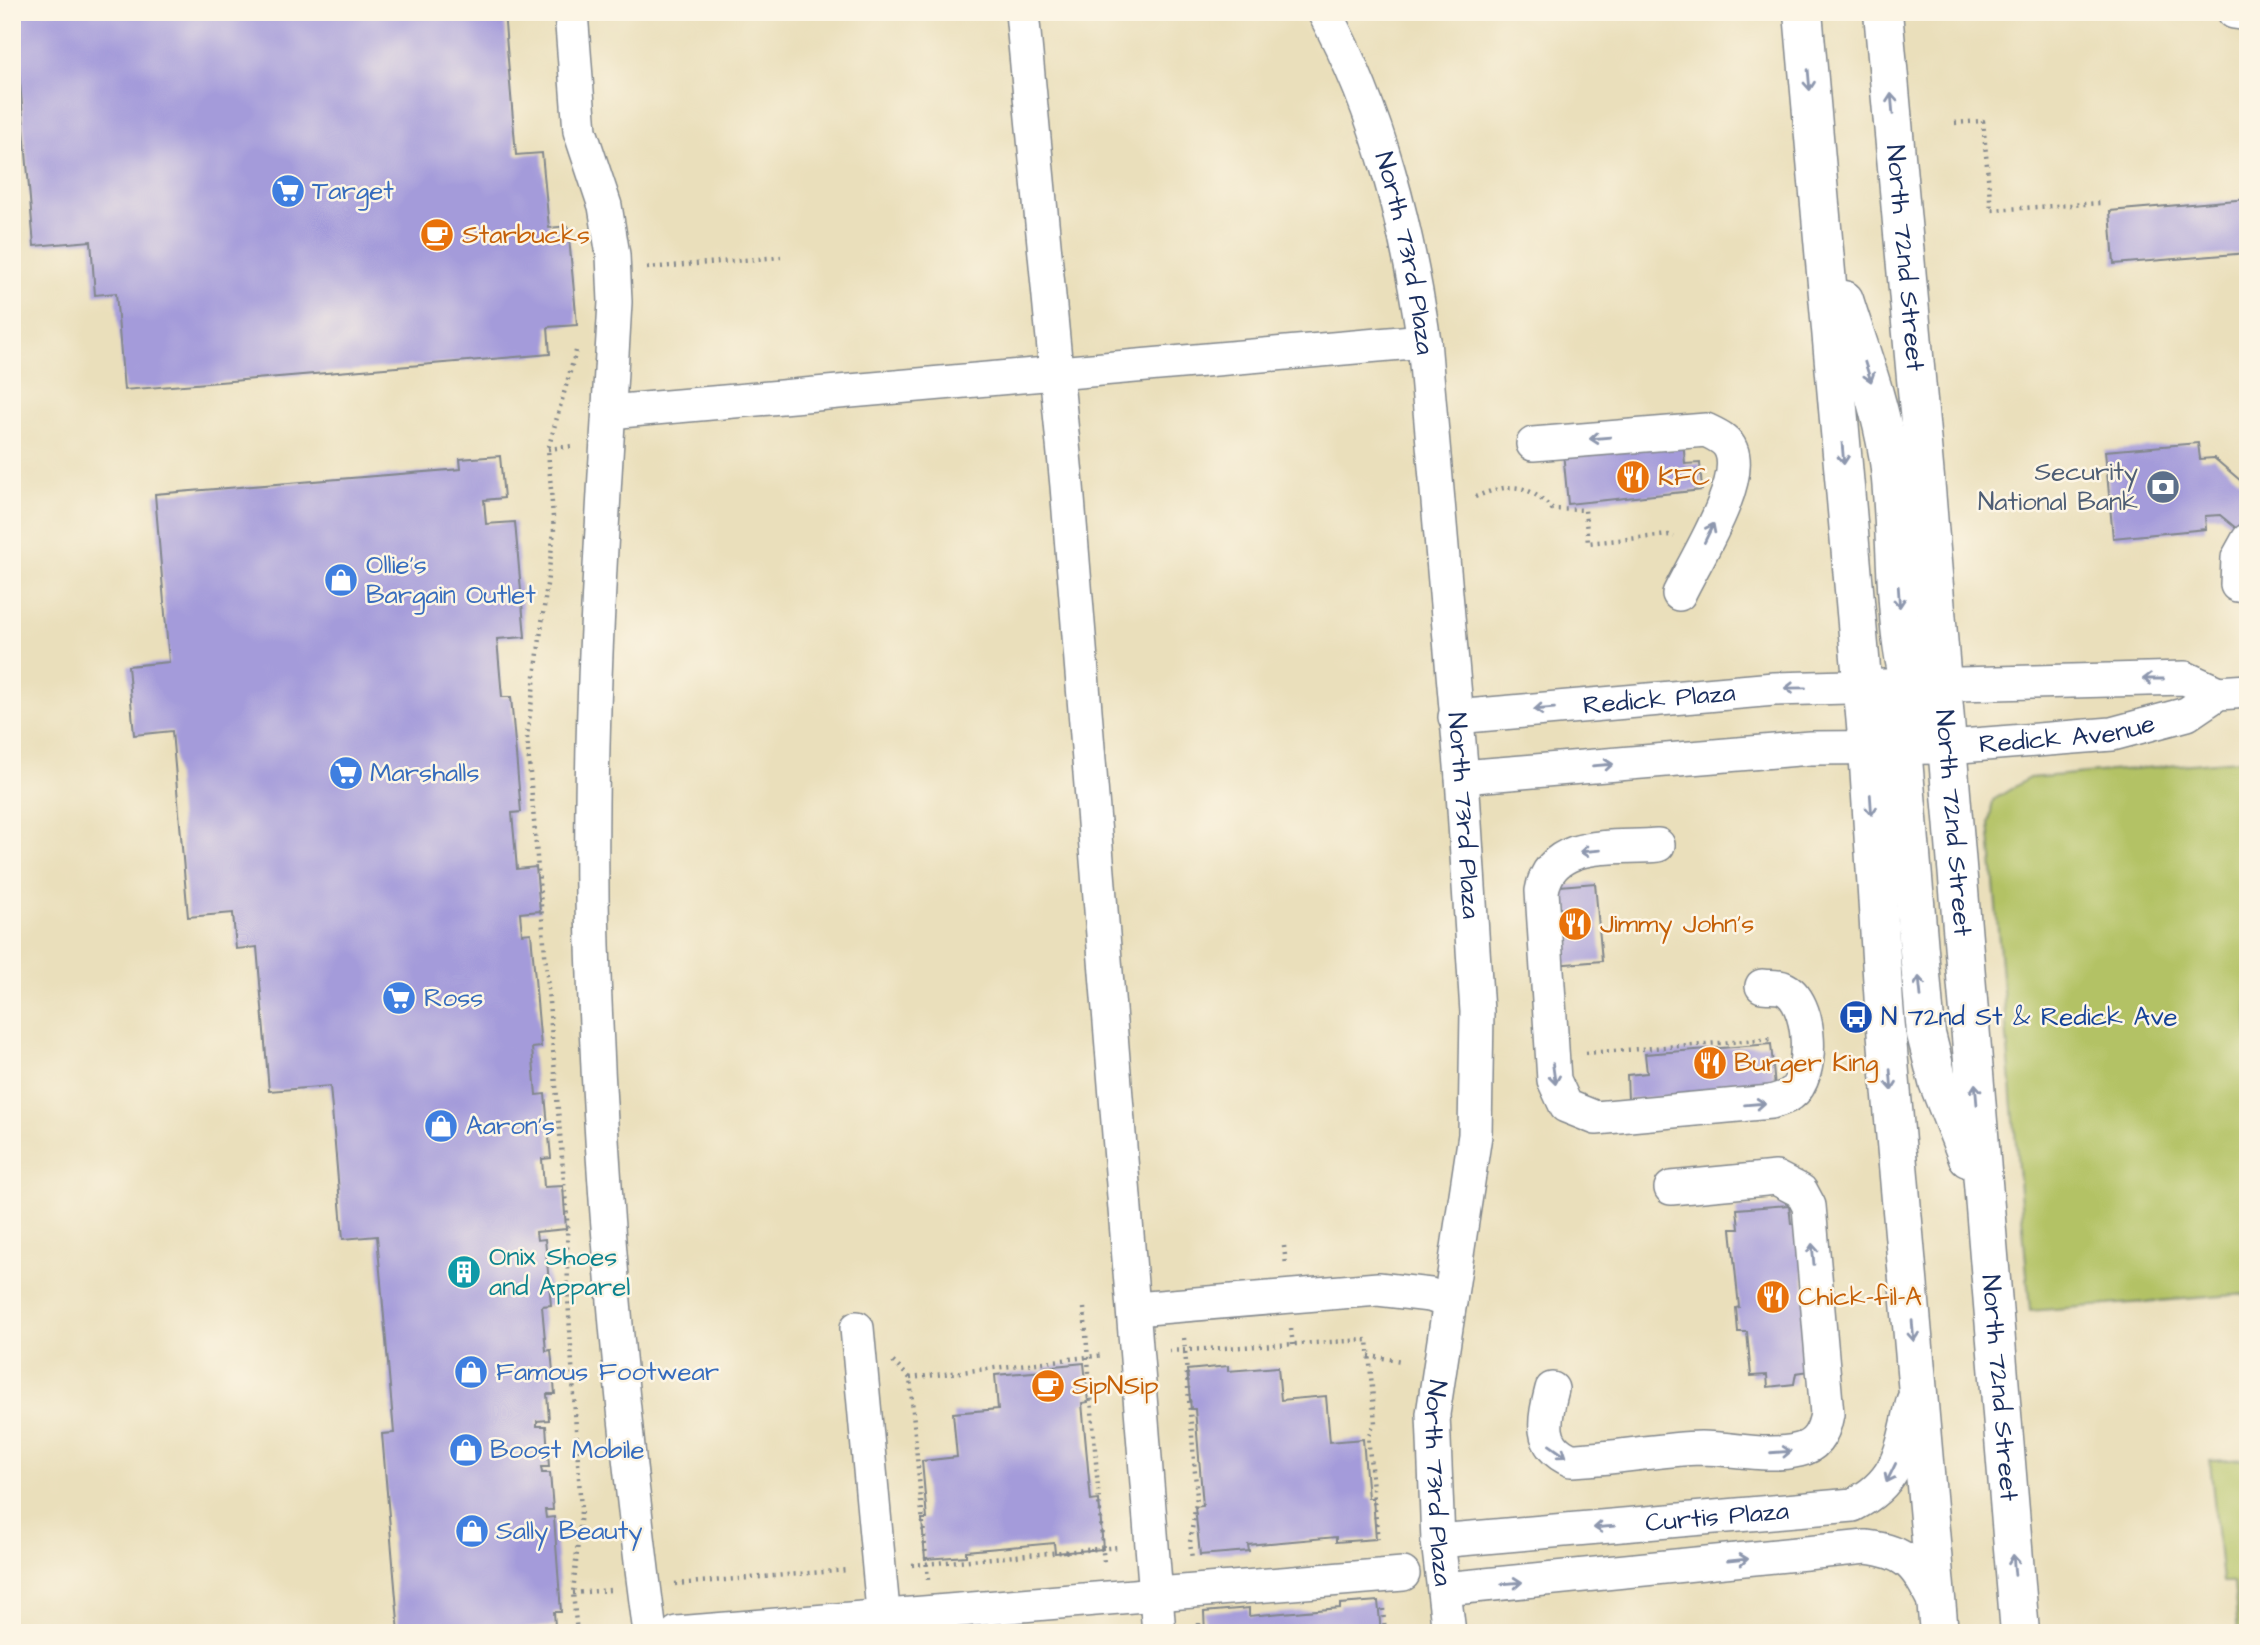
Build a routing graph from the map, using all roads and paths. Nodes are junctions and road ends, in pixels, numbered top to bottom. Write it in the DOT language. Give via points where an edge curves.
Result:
graph roads {
  1 [pos="571,12"];
  2 [pos="1022,12"];
  3 [pos="1324,12"];
  4 [pos="1803,12"];
  5 [pos="1883,12"];
  6 [pos="2234,12"];
  7 [pos="2248,14"];
  8 [pos="1955,122"];
  9 [pos="2101,203"];
  10 [pos="1824,238"];
  11 [pos="781,257"];
  12 [pos="614,271"];
  13 [pos="1424,341"];
  14 [pos="571,374"];
  15 [pos="1056,375"];
  16 [pos="609,412"];
  17 [pos="1533,444"];
  18 [pos="1475,497"];
  19 [pos="2248,540"];
  20 [pos="1701,549"];
  21 [pos="2237,585"];
  22 [pos="1679,594"];
  23 [pos="1927,686"];
  24 [pos="1863,688"];
  25 [pos="2233,692"];
  26 [pos="1455,717"];
  27 [pos="1885,747"];
  28 [pos="1948,747"];
  29 [pos="1462,777"];
  30 [pos="1658,845"];
  31 [pos="1762,986"];
  32 [pos="1806,1036"];
  33 [pos="1551,1056"];
  34 [pos="1671,1188"];
  35 [pos="1986,1217"];
  36 [pos="1450,1303"];
  37 [pos="1084,1308"];
  38 [pos="1135,1309"];
  39 [pos="857,1328"];
  40 [pos="1088,1356"];
  41 [pos="1369,1356"];
  42 [pos="1402,1361"];
  43 [pos="1917,1385"];
  44 [pos="1552,1390"];
  45 [pos="1438,1541"];
  46 [pos="1378,1546"];
  47 [pos="926,1563"];
  48 [pos="1193,1566"];
  49 [pos="879,1567"];
  50 [pos="1393,1586"];
  51 [pos="644,1587"];
  52 [pos="1444,1589"];
  53 [pos="573,1593"];
  54 [pos="1155,1593"];
  55 [pos="1938,1619"];
  56 [pos="884,1624"];
  57 [pos="577,1633"];
  58 [pos="650,1633"];
  59 [pos="677,1633"];
  60 [pos="1159,1633"];
  61 [pos="1385,1633"];
  62 [pos="1449,1633"];
  63 [pos="2020,1633"];
  1 -- 12 [label="street" via="580,131 604,206"];
  2 -- 15 [label="street"];
  3 -- 13 [label="street, North 73rd Plaza" via="1344,49 1383,149 1402,218"];
  4 -- 10 [label="main road, one-way"];
  23 -- 5 [label="main road, North 72nd Street, one-way"];
  6 -- 7 [label="street"];
  8 -- 9 [label="path" via="1983,121 1991,210"];
  10 -- 23 [label="main road, one-way" via="1882,421 1892,489 1902,631"];
  10 -- 24 [label="main road, one-way"];
  11 -- 12 [label="path"];
  12 -- 16 [label="street"];
  13 -- 15 [label="street"];
  13 -- 26 [label="street, North 73rd Plaza"];
  14 -- 53 [label="path" via="548,449 554,531 527,737 567,1217 581,1511"];
  15 -- 16 [label="street"];
  15 -- 38 [label="street"];
  16 -- 51 [label="street" via="597,617 593,944 610,1269"];
  20 -- 17 [label="street, one-way" via="1734,474 1730,447 1720,437 1706,430 1688,430"];
  18 -- 20 [label="path" via="1517,486 1537,493 1552,509 1585,510 1588,543 1669,535"];
  19 -- 21 [label="street" via="2238,558"];
  20 -- 22 [label="street"];
  23 -- 24 [label="street, Redick Avenue"];
  25 -- 23 [label="street, Redick Avenue, one-way" via="2185,678"];
  23 -- 28 [label="main road" via="1928,727"];
  24 -- 26 [label="street, Redick Plaza, one-way" via="1774,689"];
  24 -- 27 [label="main road" via="1885,706"];
  25 -- 28 [label="street, Redick Avenue" via="2187,714 2112,734"];
  26 -- 29 [label="street, North 73rd Plaza"];
  27 -- 28 [label="street, Redick Avenue"];
  29 -- 27 [label="street, one-way" via="1810,748"];
  35 -- 27 [label="main road, one-way" via="1957,1124 1938,1082 1926,1034"];
  27 -- 43 [label="main road, one-way" via="1884,1005"];
  35 -- 28 [label="main road, North 72nd Street, one-way"];
  29 -- 36 [label="street, North 73rd Plaza" via="1477,1013 1475,1135"];
  30 -- 33 [label="street, one-way" via="1570,853 1548,868 1542,891"];
  31 -- 32 [label="street" via="1783,988 1794,997 1805,1014"];
  32 -- 33 [label="path"];
  33 -- 32 [label="street, one-way" via="1558,1095 1566,1106 1596,1118 1771,1102 1791,1095 1805,1074"];
  44 -- 34 [label="street, one-way" via="1547,1408 1548,1444 1554,1453 1571,1460 1702,1448 1758,1453 1800,1450 1816,1442 1825,1427 1809,1206 1801,1191 1776,1178"];
  63 -- 35 [label="main road, North 72nd Street, one-way"];
  36 -- 38 [label="street" via="1430,1295 1378,1289"];
  36 -- 45 [label="street, North 73rd Plaza" via="1433,1414"];
  37 -- 40 [label="path"];
  38 -- 54 [label="street"];
  39 -- 49 [label="street"];
  40 -- 47 [label="path" via="911,1378"];
  40 -- 47 [label="path" via="1103,1549"];
  41 -- 42 [label="path"];
  41 -- 46 [label="path" via="1375,1423 1368,1436"];
  41 -- 48 [label="path" via="1368,1340 1185,1350 1197,1497 1190,1542"];
  43 -- 45 [label="street, Curtis Plaza, one-way" via="1886,1484 1853,1505"];
  43 -- 55 [label="main road"];
  45 -- 52 [label="street, North 73rd Plaza"];
  47 -- 49 [label="path"];
  49 -- 51 [label="path"];
  49 -- 56 [label="street"];
  50 -- 54 [label="street"];
  50 -- 61 [label="path"];
  51 -- 53 [label="path"];
  51 -- 58 [label="street"];
  52 -- 55 [label="street, Curtis Plaza, one-way" via="1866,1547 1892,1551 1909,1561 1919,1572"];
  52 -- 62 [label="street, North 73rd Plaza"];
  53 -- 57 [label="path"];
  54 -- 56 [label="street"];
  54 -- 60 [label="street"];
  56 -- 59 [label="street"];
}
